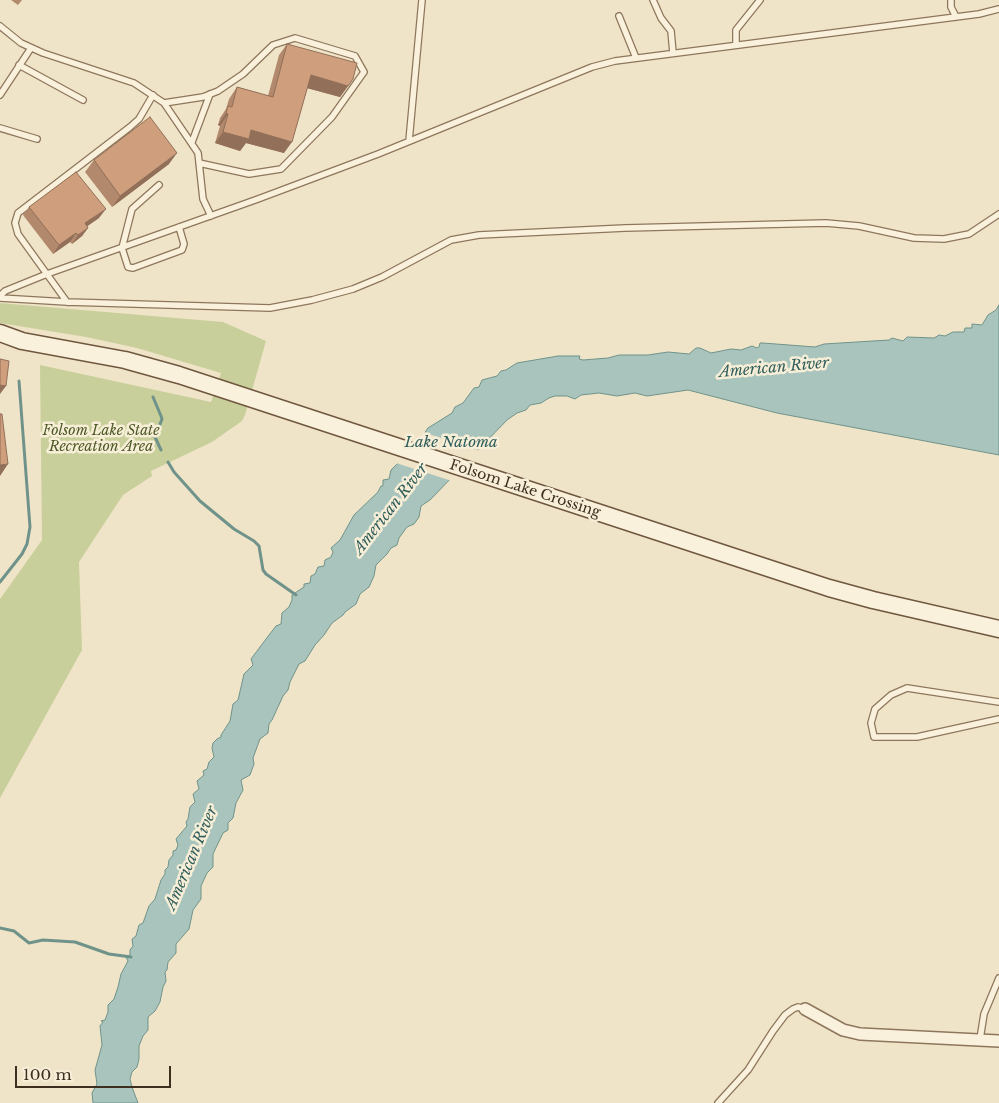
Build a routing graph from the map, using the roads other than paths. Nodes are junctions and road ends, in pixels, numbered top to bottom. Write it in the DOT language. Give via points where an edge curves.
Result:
graph roads {
  1 [pos="422,0"];
  2 [pos="653,0"];
  3 [pos="760,0"];
  4 [pos="951,0"];
  5 [pos="999,8"];
  6 [pos="619,16"];
  7 [pos="956,17"];
  8 [pos="0,26"];
  9 [pos="736,44"];
  10 [pos="31,48"];
  11 [pos="673,52"];
  12 [pos="636,58"];
  13 [pos="20,65"];
  14 [pos="210,94"];
  15 [pos="0,95"];
  16 [pos="153,95"];
  17 [pos="83,100"];
  18 [pos="164,103"];
  19 [pos="0,128"];
  20 [pos="37,139"];
  21 [pos="409,141"];
  22 [pos="192,142"];
  23 [pos="199,163"];
  24 [pos="159,185"];
  25 [pos="999,214"];
  26 [pos="211,216"];
  27 [pos="179,227"];
  28 [pos="122,248"];
  29 [pos="47,274"];
  30 [pos="0,297"];
  31 [pos="67,302"];
  32 [pos="0,333"];
  33 [pos="22,342"];
  34 [pos="0,346"];
  35 [pos="999,629"];
  36 [pos="999,702"];
  37 [pos="999,719"];
  38 [pos="999,978"];
  39 [pos="805,1009"];
  40 [pos="980,1039"];
  41 [pos="999,1041"];
  42 [pos="718,1103"];
  1 -- 21 [label="lane"];
  2 -- 11 [label="lane" via="671,31"];
  3 -- 9 [label="lane" via="736,30"];
  4 -- 7 [label="lane"];
  5 -- 7 [label="lane"];
  6 -- 12 [label="lane"];
  7 -- 9 [label="lane"];
  8 -- 10 [label="lane"];
  9 -- 11 [label="lane"];
  10 -- 13 [label="lane"];
  10 -- 16 [label="lane" via="134,83"];
  11 -- 12 [label="lane"];
  12 -- 21 [label="lane" via="592,67"];
  13 -- 15 [label="lane"];
  13 -- 17 [label="lane"];
  14 -- 18 [label="lane"];
  14 -- 22 [label="lane"];
  14 -- 23 [label="lane" via="243,74 273,45 295,38 356,56 364,72 332,118 281,169 249,174"];
  16 -- 18 [label="lane"];
  16 -- 29 [label="lane" via="139,119 130,127 18,213 15,224 18,234"];
  18 -- 22 [label="lane"];
  19 -- 20 [label="lane"];
  21 -- 26 [label="lane"];
  22 -- 23 [label="lane"];
  23 -- 26 [label="lane" via="203,199"];
  24 -- 28 [label="lane" via="132,209"];
  25 -- 31 [label="lane" via="969,234 944,239 914,238 859,226 826,223 478,235 452,240 353,289 270,308"];
  26 -- 27 [label="lane"];
  27 -- 28 [label="lane"];
  27 -- 28 [label="lane" via="184,244 182,250 133,268 128,267"];
  28 -- 29 [label="lane"];
  29 -- 30 [label="lane" via="5,291"];
  29 -- 31 [label="lane"];
  30 -- 31 [label="lane"];
  32 -- 33 [label="main road, Folsom Lake Crossing"];
  33 -- 34 [label="main road, Folsom Lake Crossing"];
  33 -- 35 [label="main road, Folsom Lake Crossing" via="124,360 216,387 829,588"];
  36 -- 37 [label="lane" via="907,688 891,695 876,709 871,723 874,738 917,737"];
  38 -- 40 [label="lane" via="984,1014"];
  39 -- 40 [label="street" via="843,1030 860,1034"];
  39 -- 42 [label="lane" via="798,1007 785,1015 748,1070"];
  40 -- 41 [label="street"];
}
